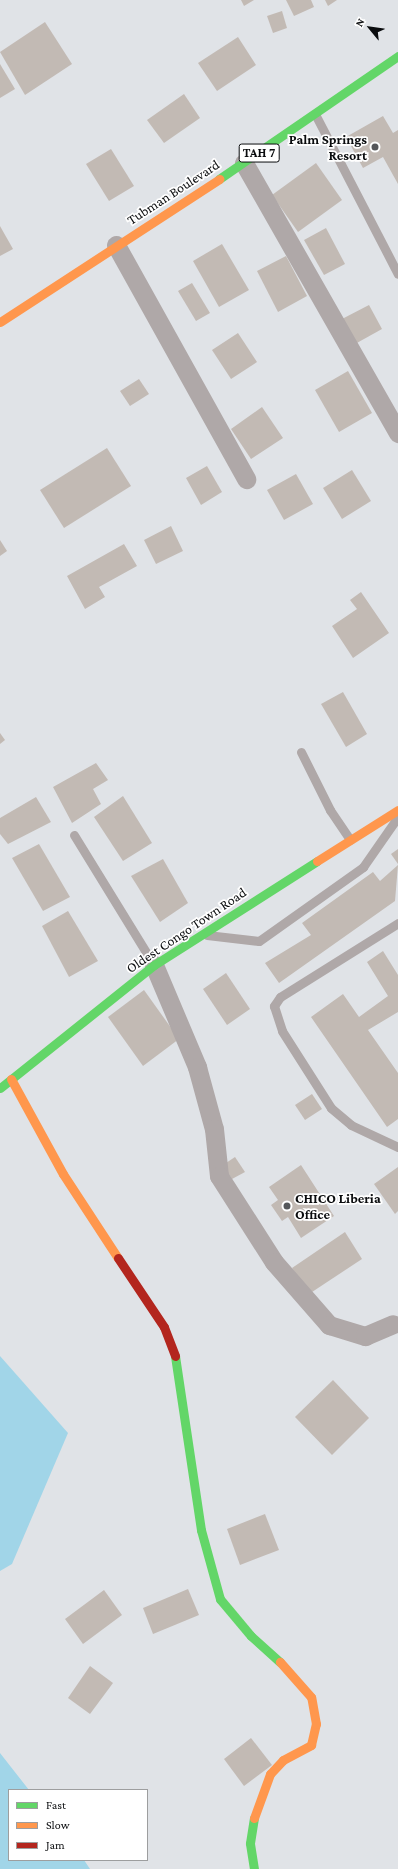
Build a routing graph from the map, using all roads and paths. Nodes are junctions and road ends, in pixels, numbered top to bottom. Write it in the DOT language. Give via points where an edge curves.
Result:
graph roads {
  1 [pos="398,56"];
  2 [pos="315,114"];
  3 [pos="244,163"];
  4 [pos="116,245"];
  5 [pos="398,274"];
  6 [pos="0,322"];
  7 [pos="398,434"];
  8 [pos="246,479"];
  9 [pos="301,752"];
  10 [pos="398,810"];
  11 [pos="398,816"];
  12 [pos="74,835"];
  13 [pos="350,840"];
  14 [pos="398,923"];
  15 [pos="202,934"];
  16 [pos="154,965"];
  17 [pos="11,1079"];
  18 [pos="0,1088"];
  19 [pos="398,1147"];
  20 [pos="393,1324"];
  21 [pos="254,1869"];
  1 -- 2 [label="main road, Tubman Boulevard / TAH 7"];
  2 -- 3 [label="main road, Tubman Boulevard / TAH 7"];
  2 -- 5 [label="lane"];
  3 -- 4 [label="main road, Tubman Boulevard / TAH 7"];
  3 -- 7 [label="street"];
  4 -- 6 [label="main road, Tubman Boulevard / TAH 7"];
  4 -- 8 [label="street"];
  9 -- 13 [label="lane" via="330,810"];
  10 -- 13 [label="main road, Oldest Congo Town Road"];
  11 -- 15 [label="lane" via="363,867 259,941"];
  12 -- 16 [label="lane"];
  13 -- 15 [label="main road, Oldest Congo Town Road"];
  14 -- 19 [label="lane" via="280,997 274,1006 282,1030 331,1108 351,1126"];
  15 -- 16 [label="main road, Oldest Congo Town Road"];
  16 -- 17 [label="main road, Oldest Congo Town Road"];
  16 -- 20 [label="street" via="198,1067 214,1129 219,1176 274,1262 329,1325 366,1336"];
  17 -- 18 [label="main road, Oldest Congo Town Road"];
  17 -- 21 [label="main road" via="63,1174 164,1327 174,1350 201,1530 220,1599 251,1636 294,1675 311,1697 316,1724 311,1745 283,1760 270,1774 256,1807 250,1843"];
}
